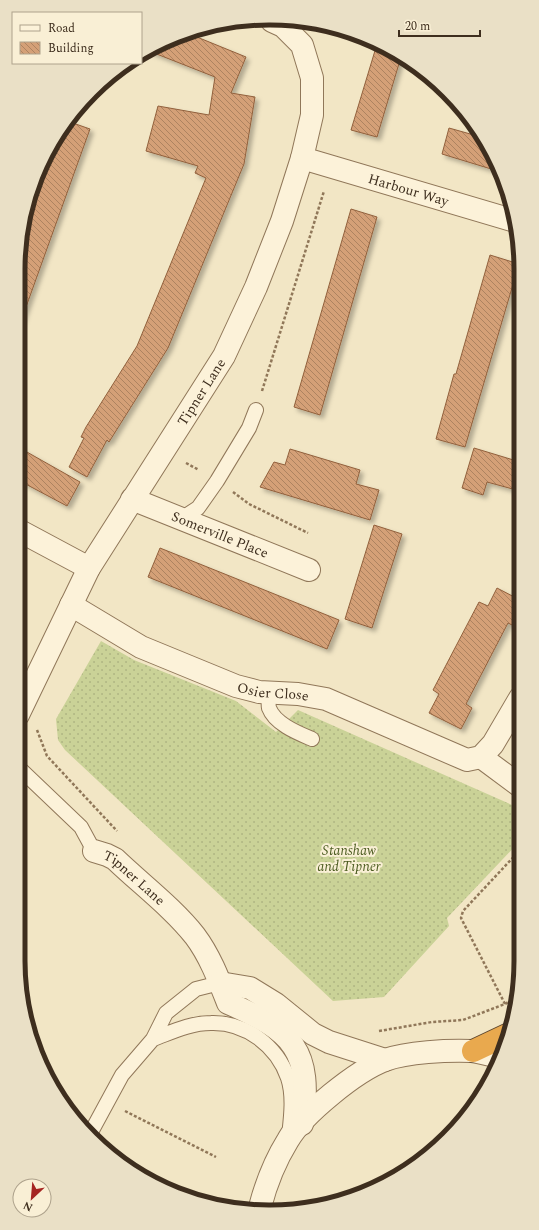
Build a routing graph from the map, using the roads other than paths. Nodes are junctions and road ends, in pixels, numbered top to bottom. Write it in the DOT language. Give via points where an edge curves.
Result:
graph roads {
  1 [pos="283,26"];
  2 [pos="302,158"];
  3 [pos="508,219"];
  4 [pos="256,410"];
  5 [pos="132,499"];
  6 [pos="181,519"];
  7 [pos="25,534"];
  8 [pos="89,568"];
  9 [pos="309,570"];
  10 [pos="71,605"];
  11 [pos="269,692"];
  12 [pos="25,700"];
  13 [pos="514,708"];
  14 [pos="312,739"];
  15 [pos="481,757"];
  16 [pos="25,774"];
  17 [pos="514,782"];
  18 [pos="94,851"];
  19 [pos="220,983"];
  20 [pos="501,1038"];
  21 [pos="153,1040"];
  22 [pos="473,1051"];
  23 [pos="494,1056"];
  24 [pos="385,1060"];
  25 [pos="93,1129"];
  26 [pos="295,1131"];
  27 [pos="261,1204"];
  1 -- 2 [label="street, Tipner Lane" via="302,45 312,78 312,115"];
  2 -- 3 [label="street, Harbour Way"];
  2 -- 5 [label="street, Tipner Lane" via="282,221 256,287 224,356"];
  4 -- 6 [label="lane" via="249,428 218,481 198,508"];
  5 -- 6 [label="street, Somerville Place"];
  5 -- 8 [label="street, Tipner Lane"];
  6 -- 9 [label="street, Somerville Place"];
  7 -- 8 [label="street"];
  8 -- 10 [label="street, Tipner Lane"];
  10 -- 11 [label="street, Osier Close" via="141,646 236,686"];
  10 -- 12 [label="street, Tipner Lane"];
  11 -- 14 [label="lane" via="269,707 275,718"];
  11 -- 15 [label="street, Osier Close" via="326,698 468,760"];
  13 -- 15 [label="street" via="493,744"];
  15 -- 17 [label="street"];
  16 -- 18 [label="lane, Tipner Lane" via="81,828"];
  18 -- 19 [label="street, Tipner Lane" via="115,859 182,922 195,936"];
  19 -- 21 [label="lane" via="196,989 166,1013"];
  19 -- 24 [label="street" via="250,988 276,1004 313,1034 329,1042"];
  19 -- 26 [label="street, Tipner Lane" via="228,1003 261,1017 281,1030 296,1050 304,1070 306,1098"];
  20 -- 22 [label="highway"];
  21 -- 25 [label="lane" via="122,1075"];
  21 -- 26 [label="lane" via="184,1027 212,1022 240,1027 262,1040 276,1055 288,1079"];
  22 -- 23 [label="street"];
  22 -- 24 [label="street" via="430,1052"];
  24 -- 26 [label="street" via="354,1076 314,1110"];
  26 -- 27 [label="street" via="272,1170"];
}
